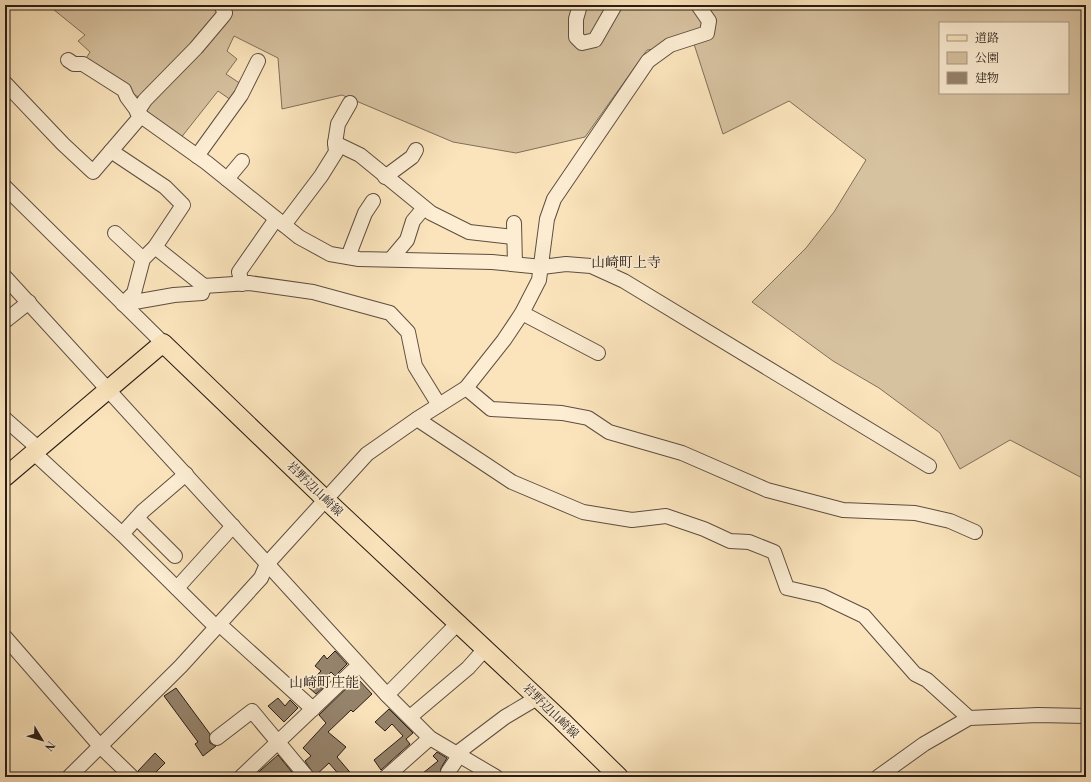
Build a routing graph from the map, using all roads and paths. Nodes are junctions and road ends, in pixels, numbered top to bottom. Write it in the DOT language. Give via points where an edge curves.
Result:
graph roads {
  1 [pos="221,5"];
  2 [pos="580,5"];
  3 [pos="615,5"];
  4 [pos="698,5"];
  5 [pos="68,60"];
  6 [pos="258,61"];
  7 [pos="5,83"];
  8 [pos="350,103"];
  9 [pos="139,114"];
  10 [pos="335,143"];
  11 [pos="416,150"];
  12 [pos="111,151"];
  13 [pos="197,156"];
  14 [pos="242,161"];
  15 [pos="385,177"];
  16 [pos="227,179"];
  17 [pos="5,187"];
  18 [pos="373,201"];
  19 [pos="423,209"];
  20 [pos="280,222"];
  21 [pos="115,233"];
  22 [pos="156,247"];
  23 [pos="348,257"];
  24 [pos="143,259"];
  25 [pos="391,259"];
  26 [pos="515,264"];
  27 [pos="542,267"];
  28 [pos="5,277"];
  29 [pos="242,284"];
  30 [pos="204,286"];
  31 [pos="29,302"];
  32 [pos="123,304"];
  33 [pos="522,313"];
  34 [pos="5,321"];
  35 [pos="163,343"];
  36 [pos="598,353"];
  37 [pos="108,388"];
  38 [pos="466,388"];
  39 [pos="439,405"];
  40 [pos="5,419"];
  41 [pos="417,419"];
  42 [pos="36,450"];
  43 [pos="929,466"];
  44 [pos="186,474"];
  45 [pos="5,477"];
  46 [pos="325,499"];
  47 [pos="137,518"];
  48 [pos="233,526"];
  49 [pos="975,532"];
  50 [pos="122,534"];
  51 [pos="175,556"];
  52 [pos="267,564"];
  53 [pos="177,588"];
  54 [pos="458,623"];
  55 [pos="218,626"];
  56 [pos="5,638"];
  57 [pos="485,649"];
  58 [pos="359,665"];
  59 [pos="386,695"];
  60 [pos="537,698"];
  61 [pos="313,709"];
  62 [pos="1086,716"];
  63 [pos="410,717"];
  64 [pos="969,718"];
  65 [pos="217,738"];
  66 [pos="430,738"];
  67 [pos="278,743"];
  68 [pos="100,746"];
  69 [pos="458,755"];
  70 [pos="69,777"];
  71 [pos="132,777"];
  72 [pos="241,777"];
  73 [pos="306,777"];
  74 [pos="386,777"];
  75 [pos="448,777"];
  76 [pos="496,777"];
  77 [pos="619,777"];
  78 [pos="878,777"];
  1 -- 9 [label="street" via="225,13 223,16 145,100"];
  2 -- 3 [label="street" via="576,19 576,37 582,43 595,40"];
  4 -- 27 [label="street" via="709,21 707,33 670,45 648,61 554,199 547,219"];
  5 -- 9 [label="street" via="74,64 83,64 124,90"];
  6 -- 13 [label="street" via="241,94"];
  7 -- 12 [label="street" via="93,172"];
  8 -- 10 [label="street" via="338,124"];
  9 -- 12 [label="street"];
  9 -- 13 [label="street"];
  10 -- 15 [label="street" via="360,155"];
  10 -- 20 [label="street" via="336,152 321,176"];
  11 -- 15 [label="street" via="412,157"];
  12 -- 22 [label="street" via="165,187 183,205"];
  13 -- 16 [label="street"];
  14 -- 16 [label="street"];
  15 -- 19 [label="street"];
  16 -- 20 [label="street"];
  17 -- 32 [label="street"];
  18 -- 23 [label="street" via="365,213"];
  19 -- 25 [label="street" via="414,221 406,240"];
  19 -- 26 [label="street" via="469,232 513,230"];
  20 -- 23 [label="street" via="299,237 330,254"];
  20 -- 29 [label="street" via="239,272"];
  21 -- 24 [label="street"];
  22 -- 24 [label="street"];
  22 -- 30 [label="street"];
  23 -- 25 [label="street"];
  24 -- 32 [label="street" via="134,293"];
  25 -- 26 [label="street"];
  26 -- 27 [label="street"];
  27 -- 33 [label="street" via="539,280"];
  27 -- 43 [label="street" via="566,264 590,266 624,281"];
  28 -- 31 [label="street"];
  29 -- 30 [label="street"];
  29 -- 39 [label="street" via="313,292 390,313 408,332 415,366"];
  30 -- 32 [label="street" via="202,293"];
  31 -- 34 [label="street"];
  31 -- 37 [label="street"];
  32 -- 35 [label="street"];
  33 -- 36 [label="street"];
  33 -- 38 [label="street"];
  35 -- 37 [label="main road"];
  35 -- 46 [label="main road, 岩野辺山崎線"];
  37 -- 42 [label="main road"];
  37 -- 44 [label="street"];
  38 -- 39 [label="street"];
  38 -- 49 [label="street" via="491,410 562,413 588,418 609,432 682,453 768,490 843,510 915,513 950,521"];
  39 -- 41 [label="street"];
  40 -- 42 [label="street"];
  41 -- 46 [label="street" via="367,454"];
  41 -- 64 [label="street" via="512,482 583,512 632,520 666,516 730,541 749,542 774,552 788,588 822,596 864,616 915,674 927,680"];
  42 -- 45 [label="main road"];
  42 -- 50 [label="street"];
  44 -- 47 [label="street"];
  44 -- 48 [label="street"];
  46 -- 52 [label="street"];
  46 -- 54 [label="main road, 岩野辺山崎線"];
  47 -- 50 [label="street"];
  47 -- 51 [label="street"];
  48 -- 52 [label="street"];
  48 -- 53 [label="street"];
  50 -- 53 [label="street"];
  52 -- 55 [label="street" via="261,578"];
  52 -- 58 [label="street"];
  53 -- 55 [label="street"];
  54 -- 57 [label="main road, 岩野辺山崎線"];
  54 -- 59 [label="street"];
  55 -- 61 [label="street"];
  55 -- 68 [label="street"];
  56 -- 68 [label="street"];
  57 -- 60 [label="main road, 岩野辺山崎線"];
  57 -- 63 [label="street" via="468,668"];
  58 -- 59 [label="street"];
  58 -- 61 [label="street"];
  59 -- 63 [label="street"];
  60 -- 69 [label="street" via="505,717"];
  60 -- 77 [label="main road, 岩野辺山崎線"];
  61 -- 67 [label="street"];
  62 -- 64 [label="street"];
  63 -- 66 [label="street"];
  64 -- 78 [label="street" via="924,744"];
  65 -- 67 [label="street" via="252,711"];
  66 -- 69 [label="street"];
  66 -- 74 [label="street"];
  67 -- 72 [label="street"];
  67 -- 73 [label="street"];
  68 -- 70 [label="street"];
  68 -- 71 [label="street"];
  69 -- 75 [label="street" via="448,772"];
  69 -- 76 [label="street"];
}
